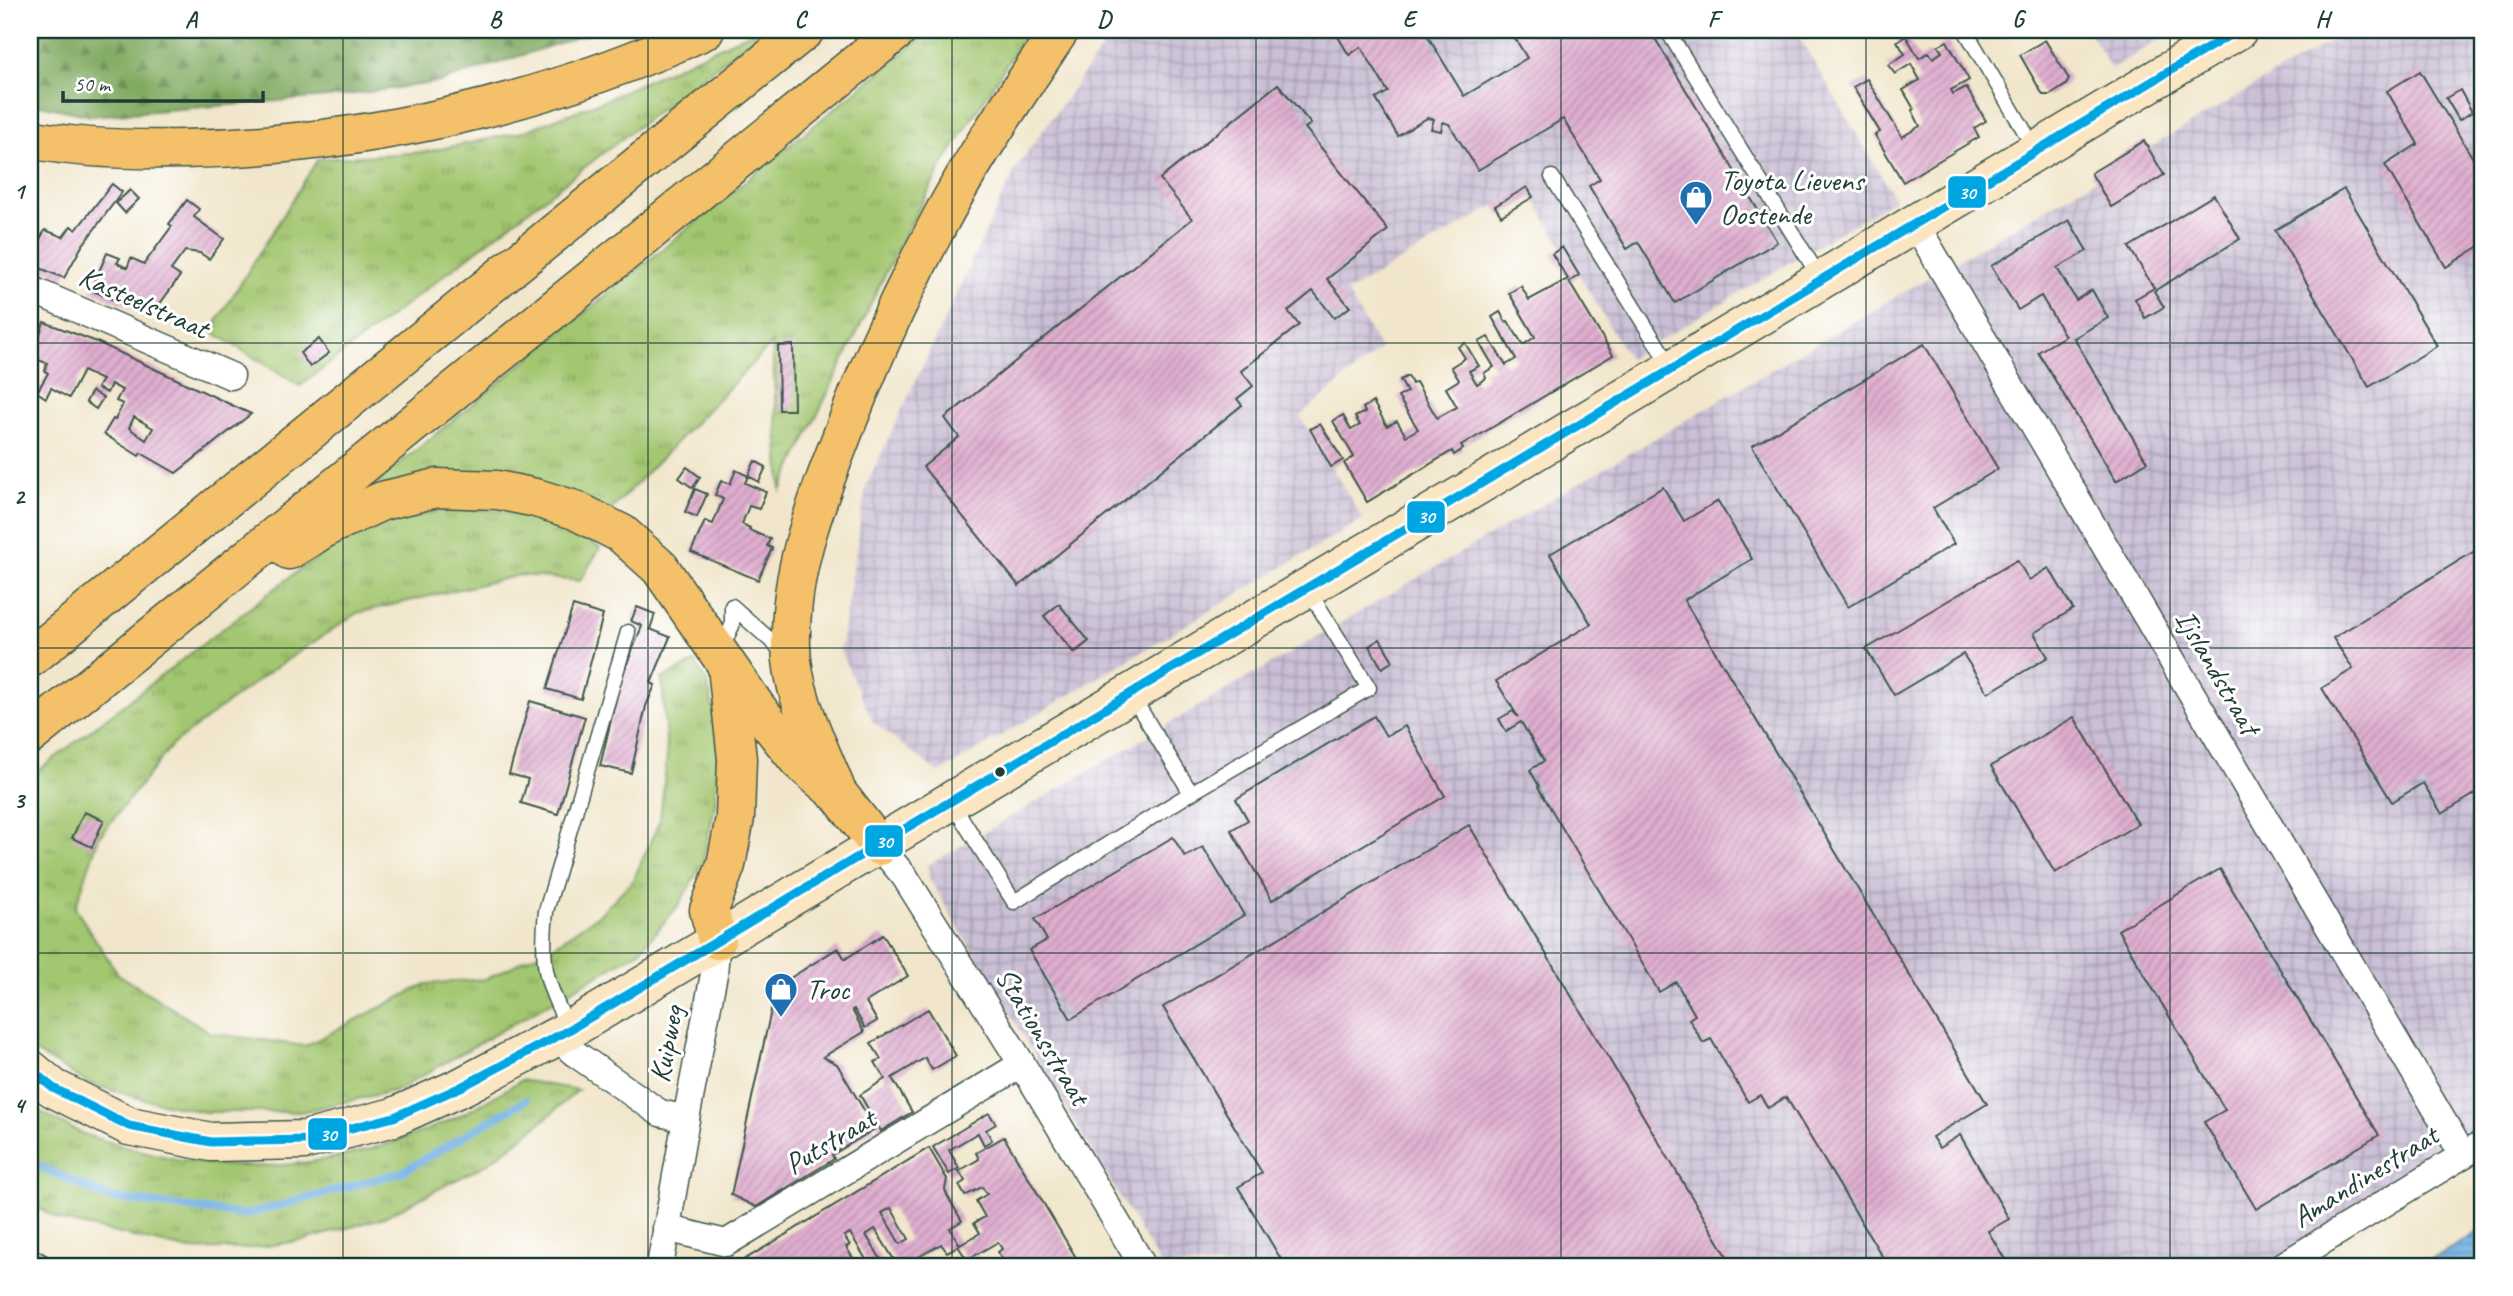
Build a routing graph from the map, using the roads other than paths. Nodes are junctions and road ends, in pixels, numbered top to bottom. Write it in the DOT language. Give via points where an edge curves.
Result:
graph roads {
  1 [pos="705,30"];
  2 [pos="805,30"];
  3 [pos="898,30"];
  4 [pos="1060,30"];
  5 [pos="1667,30"];
  6 [pos="1965,30"];
  7 [pos="2238,30"];
  8 [pos="30,139"];
  9 [pos="2036,150"];
  10 [pos="1552,177"];
  11 [pos="1915,223"];
  12 [pos="1821,279"];
  13 [pos="30,289"];
  14 [pos="1672,369"];
  15 [pos="231,376"];
  16 [pos="1307,588"];
  17 [pos="162,628"];
  18 [pos="628,632"];
  19 [pos="791,648"];
  20 [pos="723,657"];
  21 [pos="30,658"];
  22 [pos="1131,694"];
  23 [pos="30,734"];
  24 [pos="1191,793"];
  25 [pos="839,795"];
  26 [pos="952,802"];
  27 [pos="878,846"];
  28 [pos="717,940"];
  29 [pos="563,1033"];
  30 [pos="1022,1064"];
  31 [pos="30,1069"];
  32 [pos="685,1119"];
  33 [pos="2473,1149"];
  34 [pos="666,1228"];
  35 [pos="1134,1263"];
  36 [pos="660,1266"];
  37 [pos="2282,1266"];
  1 -- 8 [label="highway" via="565,84 467,112 319,141 140,149"];
  2 -- 21 [label="highway"];
  3 -- 17 [label="highway"];
  4 -- 19 [label="highway" via="933,232 856,397 798,560"];
  5 -- 12 [label="lane"];
  6 -- 9 [label="lane"];
  7 -- 9 [label="main road"];
  9 -- 11 [label="main road"];
  10 -- 14 [label="lane"];
  11 -- 12 [label="main road"];
  11 -- 33 [label="street, Ijslandstraat"];
  12 -- 14 [label="main road"];
  13 -- 15 [label="street, Kasteelstraat"];
  14 -- 16 [label="main road"];
  16 -- 22 [label="main road"];
  16 -- 24 [label="lane" via="1369,688"];
  17 -- 20 [label="highway" via="328,526 382,501 437,488 497,490 575,510 622,534 660,568"];
  17 -- 23 [label="highway"];
  18 -- 29 [label="lane" via="546,911 545,970"];
  19 -- 20 [label="lane" via="777,646 732,606"];
  19 -- 25 [label="highway" via="796,690"];
  20 -- 25 [label="highway" via="799,761"];
  20 -- 28 [label="highway" via="736,771 735,818 709,910"];
  22 -- 24 [label="lane"];
  22 -- 26 [label="main road"];
  24 -- 26 [label="lane" via="1014,902"];
  25 -- 27 [label="highway"];
  26 -- 27 [label="main road"];
  27 -- 28 [label="main road"];
  27 -- 30 [label="street, Stationsstraat" via="905,877"];
  28 -- 29 [label="main road"];
  28 -- 32 [label="street, Kuipweg"];
  29 -- 31 [label="main road" via="394,1117 305,1140 211,1142 130,1126 53,1088"];
  29 -- 32 [label="street, Kuipweg" via="573,1052 660,1113"];
  30 -- 34 [label="street, Putstraat" via="726,1243"];
  30 -- 35 [label="street, Stationsstraat"];
  32 -- 34 [label="street, Kuipweg"];
  33 -- 37 [label="street, Amandinestraat"];
  34 -- 36 [label="street, Kuipweg"];
}
